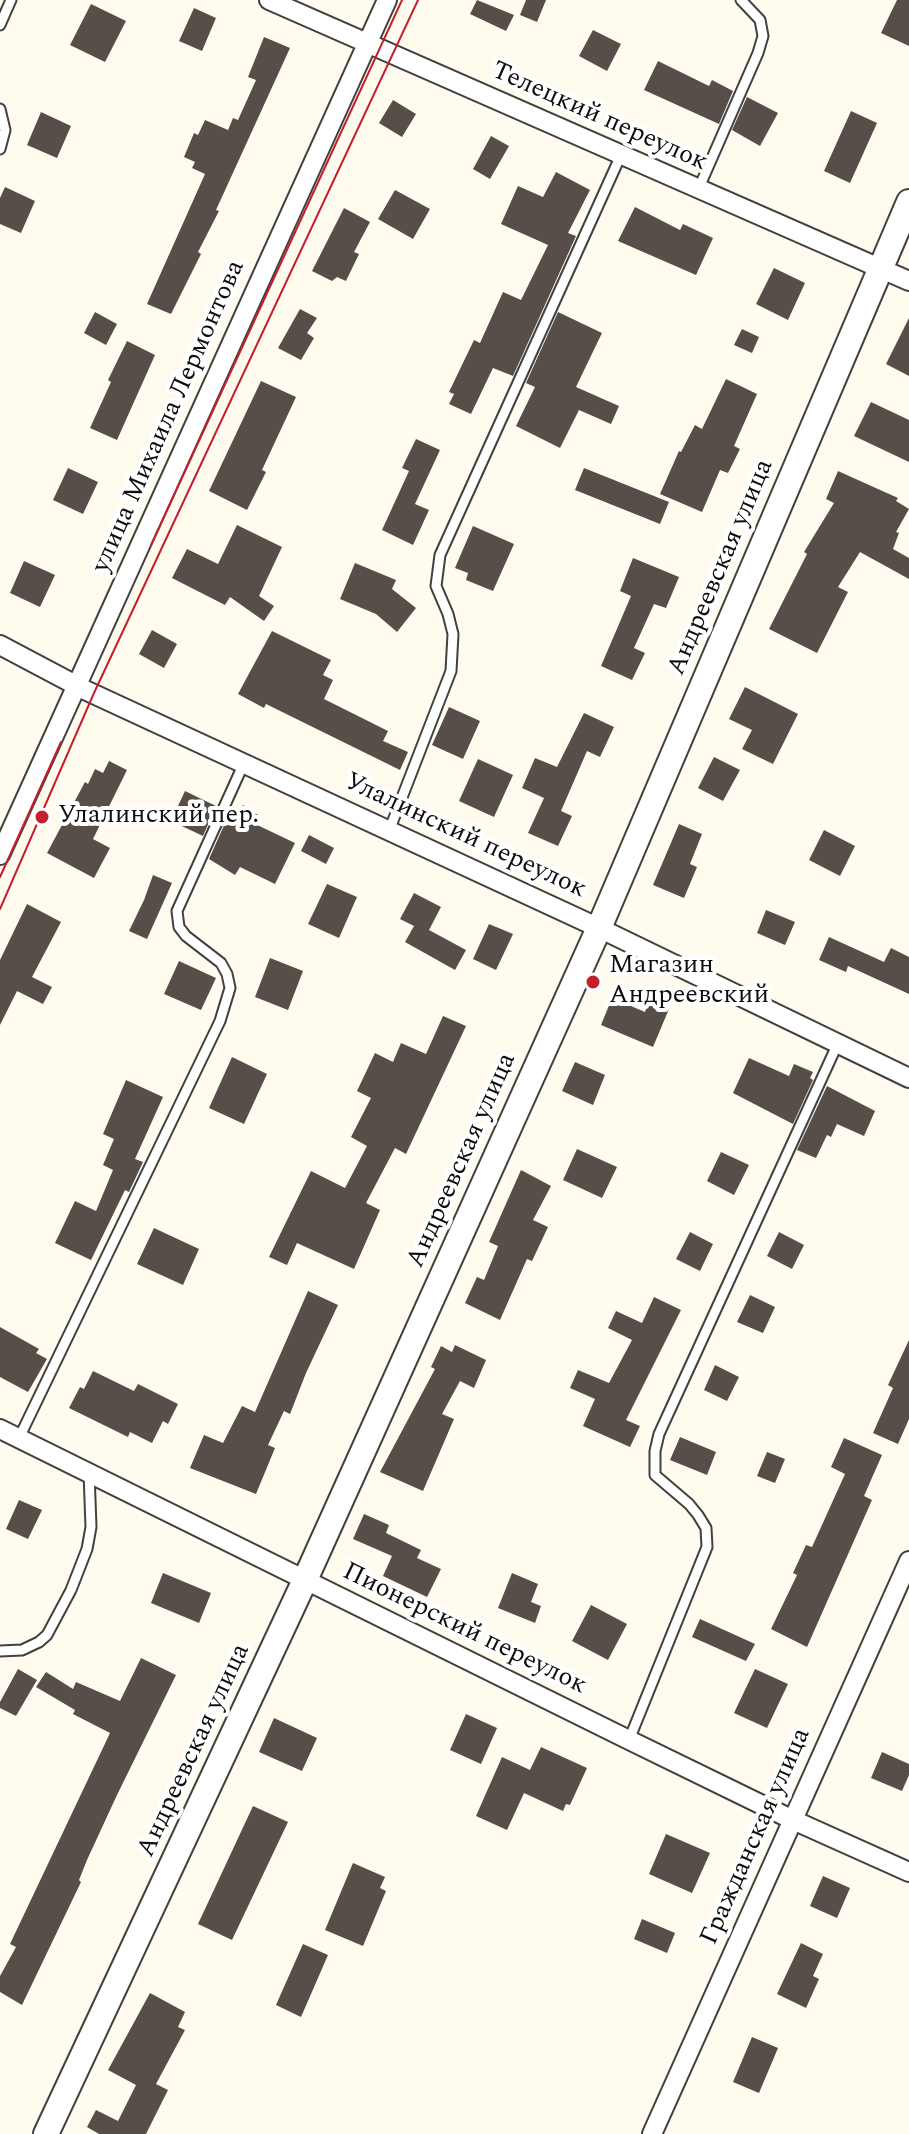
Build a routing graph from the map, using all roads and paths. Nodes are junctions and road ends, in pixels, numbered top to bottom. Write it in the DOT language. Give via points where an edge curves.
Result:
graph roads {
  1 [pos="11,0"];
  2 [pos="269,0"];
  3 [pos="387,0"];
  4 [pos="741,0"];
  5 [pos="0,25"];
  6 [pos="368,45"];
  7 [pos="0,109"];
  8 [pos="0,149"];
  9 [pos="621,155"];
  10 [pos="698,190"];
  11 [pos="909,202"];
  12 [pos="880,267"];
  13 [pos="909,281"];
  14 [pos="0,645"];
  15 [pos="77,686"];
  16 [pos="244,763"];
  17 [pos="389,831"];
  18 [pos="0,855"];
  19 [pos="599,928"];
  20 [pos="838,1043"];
  21 [pos="909,1078"];
  22 [pos="0,1429"];
  23 [pos="19,1438"];
  24 [pos="89,1472"];
  25 [pos="909,1561"];
  26 [pos="305,1580"];
  27 [pos="0,1651"];
  28 [pos="629,1740"];
  29 [pos="793,1820"];
  30 [pos="909,1872"];
  31 [pos="46,2134"];
  32 [pos="652,2134"];
  1 -- 5 [label="lane"];
  2 -- 6 [label="street, Телецкий переулок"];
  3 -- 6 [label="street, улица Михаила Лермонтова"];
  4 -- 10 [label="lane" via="760,20 763,36"];
  6 -- 9 [label="street, Телецкий переулок"];
  6 -- 15 [label="street, улица Михаила Лермонтова"];
  7 -- 8 [label="lane" via="5,130"];
  9 -- 10 [label="street, Телецкий переулок"];
  9 -- 17 [label="lane" via="440,555 436,586 453,634 451,671"];
  10 -- 12 [label="street, Телецкий переулок"];
  11 -- 12 [label="street, Андреевская улица"];
  12 -- 13 [label="street, Телецкий переулок"];
  12 -- 19 [label="street, Андреевская улица"];
  14 -- 15 [label="street, Улалинский переулок"];
  15 -- 16 [label="street, Улалинский переулок"];
  15 -- 18 [label="street, улица Михаила Лермонтова"];
  16 -- 17 [label="street, Улалинский переулок"];
  16 -- 23 [label="lane" via="177,911 186,936 227,974 230,988 220,1021"];
  17 -- 19 [label="street, Улалинский переулок"];
  19 -- 20 [label="street, Улалинский переулок"];
  19 -- 26 [label="street, Андреевская улица"];
  20 -- 21 [label="street, Улалинский переулок"];
  20 -- 28 [label="lane" via="659,1434 655,1475 698,1515 706,1528 707,1547"];
  22 -- 23 [label="street, Пионерский переулок"];
  23 -- 24 [label="street, Пионерский переулок"];
  24 -- 26 [label="street, Пионерский переулок"];
  24 -- 27 [label="lane" via="91,1527 71,1590 39,1642"];
  25 -- 29 [label="street, Гражданская улица"];
  26 -- 28 [label="street, Пионерский переулок"];
  26 -- 31 [label="street, Андреевская улица"];
  28 -- 29 [label="street, Пионерский переулок"];
  29 -- 30 [label="street, Пионерский переулок"];
  29 -- 32 [label="street, Гражданская улица"];
}
